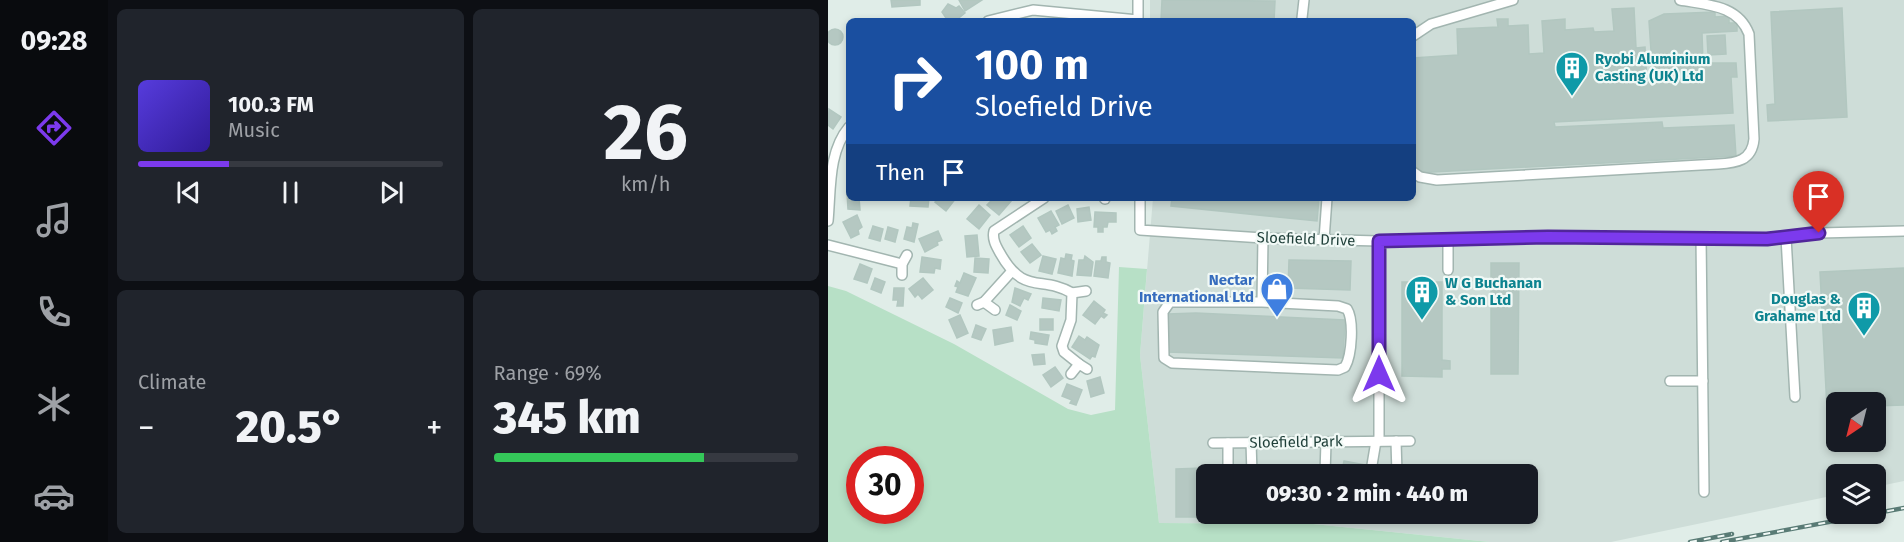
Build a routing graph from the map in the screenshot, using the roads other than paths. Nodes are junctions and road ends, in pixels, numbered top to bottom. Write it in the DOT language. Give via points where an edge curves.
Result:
graph roads {
  1 [pos="1051,0"];
  2 [pos="1138,0"];
  3 [pos="1304,0"];
  4 [pos="1513,0"];
  5 [pos="1680,0"];
  6 [pos="1049,11"];
  7 [pos="998,18"];
  8 [pos="1111,18"];
  9 [pos="1138,18"];
  10 [pos="1302,18"];
  11 [pos="1416,34"];
  12 [pos="846,131"];
  13 [pos="829,168"];
  14 [pos="1416,174"];
  15 [pos="1040,201"];
  16 [pos="1140,201"];
  17 [pos="1327,201"];
  18 [pos="828,221"];
  19 [pos="1904,231"];
  20 [pos="1701,237"];
  21 [pos="1786,237"];
  22 [pos="1263,238"];
  23 [pos="1324,240"];
  24 [pos="1449,240"];
  25 [pos="1379,241"];
  26 [pos="828,245"];
  27 [pos="1448,270"];
  28 [pos="1012,271"];
  29 [pos="902,275"];
  30 [pos="1086,291"];
  31 [pos="1072,293"];
  32 [pos="1262,302"];
  33 [pos="995,310"];
  34 [pos="1071,374"];
  35 [pos="1670,381"];
  36 [pos="1703,381"];
  37 [pos="1795,397"];
  38 [pos="1326,441"];
  39 [pos="1378,441"];
  40 [pos="1396,441"];
  41 [pos="1410,441"];
  42 [pos="1228,442"];
  43 [pos="1251,442"];
  44 [pos="1213,443"];
  45 [pos="1228,464"];
  46 [pos="1252,464"];
  47 [pos="1325,464"];
  48 [pos="1372,464"];
  49 [pos="1397,464"];
  50 [pos="1704,492"];
  1 -- 6 [label="street"];
  2 -- 9 [label="street"];
  3 -- 10 [label="street"];
  4 -- 11 [label="street" via="1431,24"];
  5 -- 14 [label="street" via="1728,10 1741,19 1749,34 1754,143 1745,159 1718,164 1437,180"];
  6 -- 7 [label="street" via="1018,12"];
  6 -- 8 [label="street"];
  12 -- 13 [label="street"];
  13 -- 18 [label="street"];
  15 -- 28 [label="street" via="992,234"];
  16 -- 22 [label="street, Sloefield Drive" via="1140,230"];
  17 -- 23 [label="street"];
  19 -- 21 [label="street, Sloefield Drive"];
  20 -- 21 [label="street, Sloefield Drive"];
  20 -- 24 [label="street, Sloefield Drive"];
  20 -- 36 [label="street"];
  21 -- 37 [label="street"];
  22 -- 23 [label="street, Sloefield Drive"];
  22 -- 32 [label="street"];
  23 -- 25 [label="street, Sloefield Drive"];
  24 -- 25 [label="street, Sloefield Drive"];
  24 -- 27 [label="street"];
  25 -- 39 [label="street"];
  26 -- 29 [label="street" via="904,260"];
  28 -- 31 [label="street" via="1030,282"];
  28 -- 33 [label="street" via="981,303"];
  30 -- 31 [label="street"];
  31 -- 34 [label="street" via="1071,320 1062,346 1083,366"];
  32 -- 32 [label="street" via="1347,309 1350,319 1346,367 1338,370 1184,364 1164,358 1163,312 1170,302"];
  35 -- 36 [label="street"];
  36 -- 50 [label="street"];
  38 -- 39 [label="street, Sloefield Park"];
  38 -- 43 [label="street, Sloefield Park"];
  38 -- 47 [label="street"];
  39 -- 40 [label="street, Sloefield Park"];
  39 -- 48 [label="street"];
  40 -- 41 [label="street, Sloefield Park"];
  40 -- 49 [label="street"];
  42 -- 43 [label="street, Sloefield Park"];
  42 -- 44 [label="street, Sloefield Park"];
  42 -- 45 [label="street"];
  43 -- 46 [label="street"];
}
